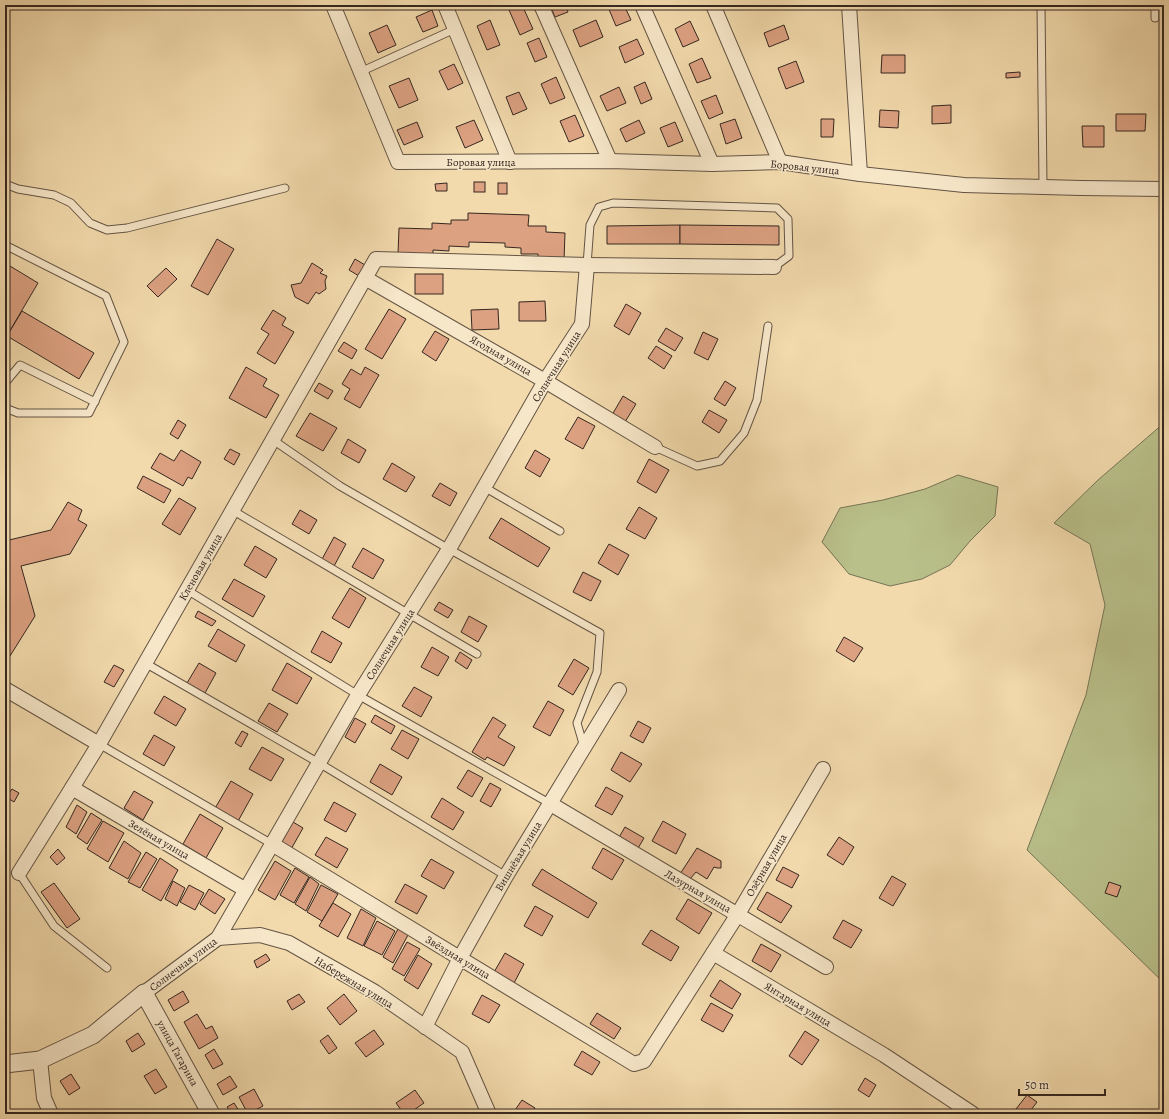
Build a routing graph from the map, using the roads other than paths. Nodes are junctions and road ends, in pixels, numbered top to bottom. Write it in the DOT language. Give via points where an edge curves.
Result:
graph roads {
  1 [pos="333,5"];
  2 [pos="445,5"];
  3 [pos="541,5"];
  4 [pos="642,5"];
  5 [pos="712,5"];
  6 [pos="849,5"];
  7 [pos="1042,5"];
  8 [pos="1155,5"];
  9 [pos="1155,18"];
  10 [pos="455,29"];
  11 [pos="360,72"];
  12 [pos="610,161"];
  13 [pos="510,162"];
  14 [pos="780,162"];
  15 [pos="712,164"];
  16 [pos="860,174"];
  17 [pos="5,184"];
  18 [pos="1043,186"];
  19 [pos="285,188"];
  20 [pos="1164,189"];
  21 [pos="5,245"];
  22 [pos="587,265"];
  23 [pos="774,266"];
  24 [pos="366,278"];
  25 [pos="768,326"];
  26 [pos="545,381"];
  27 [pos="5,383"];
  28 [pos="95,402"];
  29 [pos="5,408"];
  30 [pos="273,440"];
  31 [pos="655,447"];
  32 [pos="484,487"];
  33 [pos="232,510"];
  34 [pos="560,531"];
  35 [pos="449,549"];
  36 [pos="187,590"];
  37 [pos="408,614"];
  38 [pos="477,654"];
  39 [pos="145,663"];
  40 [pos="5,689"];
  41 [pos="619,690"];
  42 [pos="358,695"];
  43 [pos="99,744"];
  44 [pos="584,747"];
  45 [pos="318,763"];
  46 [pos="823,769"];
  47 [pos="72,788"];
  48 [pos="549,803"];
  49 [pos="272,844"];
  50 [pos="19,873"];
  51 [pos="506,876"];
  52 [pos="246,890"];
  53 [pos="738,914"];
  54 [pos="218,938"];
  55 [pos="713,953"];
  56 [pos="460,958"];
  57 [pos="826,967"];
  58 [pos="107,968"];
  59 [pos="144,993"];
  60 [pos="425,1027"];
  61 [pos="40,1060"];
  62 [pos="644,1061"];
  63 [pos="5,1064"];
  64 [pos="51,1114"];
  65 [pos="211,1114"];
  66 [pos="489,1114"];
  67 [pos="973,1114"];
  1 -- 11 [label="street"];
  2 -- 10 [label="street"];
  3 -- 12 [label="street"];
  4 -- 15 [label="street"];
  5 -- 14 [label="street"];
  6 -- 16 [label="street"];
  7 -- 18 [label="lane"];
  8 -- 9 [label="lane"];
  10 -- 11 [label="lane"];
  10 -- 13 [label="street"];
  11 -- 13 [label="street, Боровая улица" via="398,162"];
  12 -- 13 [label="street, Боровая улица"];
  12 -- 15 [label="street, Боровая улица"];
  14 -- 15 [label="street, Боровая улица"];
  14 -- 16 [label="street, Боровая улица"];
  16 -- 18 [label="street, Боровая улица" via="964,185"];
  17 -- 19 [label="lane" via="18,189 54,195 71,203 90,223 107,230 127,228"];
  18 -- 20 [label="street, Боровая улица"];
  21 -- 28 [label="lane" via="106,296 124,342"];
  22 -- 23 [label="street"];
  22 -- 23 [label="lane" via="590,225 599,207 613,203 778,208 788,219 789,256"];
  22 -- 24 [label="street, Кленовая улица" via="376,259"];
  22 -- 26 [label="street, Солнечная улица" via="582,324"];
  24 -- 26 [label="street, Ягодная улица"];
  24 -- 30 [label="street, Кленовая улица"];
  25 -- 31 [label="lane" via="757,400 744,433 720,461 696,466"];
  26 -- 31 [label="street, Ягодная улица"];
  26 -- 32 [label="street, Солнечная улица"];
  27 -- 28 [label="lane" via="20,366"];
  28 -- 29 [label="lane" via="89,413 18,413"];
  30 -- 33 [label="street, Кленовая улица"];
  30 -- 35 [label="lane" via="340,486"];
  32 -- 34 [label="lane"];
  32 -- 35 [label="street, Солнечная улица"];
  33 -- 36 [label="street, Кленовая улица"];
  33 -- 37 [label="lane"];
  35 -- 37 [label="street, Солнечная улица"];
  35 -- 44 [label="lane" via="600,633 597,672 577,723"];
  36 -- 39 [label="street, Кленовая улица"];
  36 -- 42 [label="lane"];
  37 -- 38 [label="lane"];
  37 -- 42 [label="street, Солнечная улица"];
  39 -- 43 [label="street, Кленовая улица"];
  39 -- 45 [label="lane"];
  40 -- 43 [label="street"];
  41 -- 44 [label="street, Вишнёвая улица"];
  42 -- 45 [label="street, Солнечная улица"];
  42 -- 48 [label="lane"];
  43 -- 47 [label="street, Кленовая улица"];
  43 -- 49 [label="lane"];
  44 -- 48 [label="street, Вишнёвая улица"];
  45 -- 49 [label="street, Солнечная улица"];
  45 -- 51 [label="lane"];
  46 -- 53 [label="street, Озёрная улица"];
  47 -- 50 [label="street, Кленовая улица"];
  47 -- 52 [label="street, Зелёная улица"];
  48 -- 51 [label="street, Вишнёвая улица"];
  48 -- 53 [label="street, Лазурная улица"];
  49 -- 52 [label="street, Солнечная улица"];
  49 -- 56 [label="street, Звёздная улица"];
  50 -- 58 [label="lane" via="54,926"];
  51 -- 56 [label="street, Вишнёвая улица"];
  52 -- 54 [label="street, Солнечная улица"];
  53 -- 55 [label="street, Лазурная улица"];
  53 -- 57 [label="street"];
  54 -- 59 [label="street, Солнечная улица"];
  54 -- 60 [label="street, Набережная улица" via="260,935 288,943 375,992"];
  55 -- 62 [label="street, Лазурная улица"];
  55 -- 67 [label="street, Янтарная улица" via="884,1055"];
  56 -- 60 [label="street, Вишнёвая улица"];
  56 -- 62 [label="street, Звёздная улица" via="634,1064"];
  59 -- 61 [label="street" via="93,1035"];
  59 -- 65 [label="street, улица Гагарина"];
  60 -- 66 [label="street, Набережная улица" via="462,1052"];
  61 -- 63 [label="street"];
  61 -- 64 [label="street" via="44,1098"];
}
